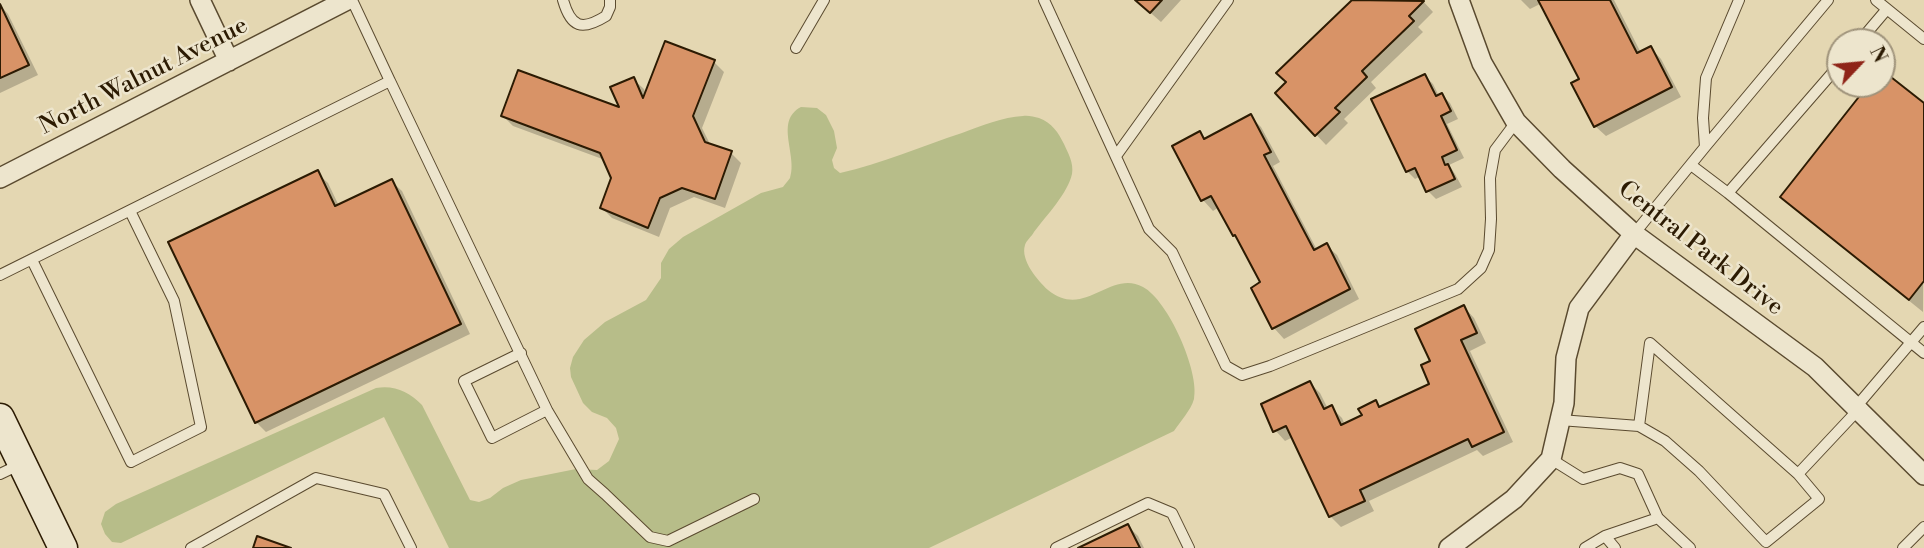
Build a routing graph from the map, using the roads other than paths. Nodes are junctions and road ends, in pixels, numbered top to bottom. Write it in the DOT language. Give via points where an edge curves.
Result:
graph roads {
  1 [pos="200,0"];
  2 [pos="349,0"];
  3 [pos="563,0"];
  4 [pos="610,0"];
  5 [pos="824,0"];
  6 [pos="1044,0"];
  7 [pos="1228,0"];
  8 [pos="1459,0"];
  9 [pos="1739,0"];
  10 [pos="1828,0"];
  11 [pos="1876,0"];
  12 [pos="1887,9"];
  13 [pos="1871,28"];
  14 [pos="1924,39"];
  15 [pos="796,48"];
  16 [pos="229,61"];
  17 [pos="1826,80"];
  18 [pos="390,81"];
  19 [pos="1516,122"];
  20 [pos="1705,147"];
  21 [pos="1116,156"];
  22 [pos="1691,165"];
  23 [pos="0,178"];
  24 [pos="1728,193"];
  25 [pos="130,211"];
  26 [pos="1634,234"];
  27 [pos="32,260"];
  28 [pos="0,275"];
  29 [pos="1924,327"];
  30 [pos="1911,342"];
  31 [pos="521,353"];
  32 [pos="1924,353"];
  33 [pos="1857,409"];
  34 [pos="547,410"];
  35 [pos="0,418"];
  36 [pos="1560,420"];
  37 [pos="1639,426"];
  38 [pos="1550,459"];
  39 [pos="11,469"];
  40 [pos="1798,474"];
  41 [pos="1924,475"];
  42 [pos="754,499"];
  43 [pos="1658,518"];
  44 [pos="1924,527"];
  45 [pos="1605,536"];
  46 [pos="63,548"];
  47 [pos="191,548"];
  48 [pos="411,548"];
  49 [pos="1056,548"];
  50 [pos="1189,548"];
  51 [pos="1449,548"];
  52 [pos="1585,548"];
  53 [pos="1615,548"];
  54 [pos="1690,548"];
  55 [pos="1903,548"];
  1 -- 16 [label="street"];
  2 -- 16 [label="street, North Walnut Avenue"];
  2 -- 18 [label="lane"];
  3 -- 4 [label="lane" via="571,20 587,26 606,16"];
  5 -- 15 [label="lane"];
  6 -- 21 [label="lane"];
  7 -- 21 [label="lane"];
  8 -- 19 [label="street, Central Park Drive" via="1482,64"];
  9 -- 20 [label="lane" via="1706,78"];
  10 -- 20 [label="lane"];
  11 -- 12 [label="lane"];
  12 -- 13 [label="lane"];
  12 -- 14 [label="lane"];
  16 -- 23 [label="street, North Walnut Avenue"];
  17 -- 24 [label="lane"];
  18 -- 25 [label="lane"];
  18 -- 31 [label="lane"];
  19 -- 21 [label="lane" via="1495,150 1489,250 1481,268 1458,289 1241,374 1226,366 1172,252 1149,229"];
  19 -- 26 [label="street, Central Park Drive"];
  20 -- 22 [label="lane"];
  22 -- 24 [label="lane"];
  22 -- 26 [label="lane"];
  24 -- 30 [label="lane"];
  25 -- 27 [label="lane"];
  25 -- 27 [label="lane" via="174,301 201,427 131,462"];
  26 -- 33 [label="street, Central Park Drive" via="1815,367"];
  26 -- 36 [label="street" via="1579,308 1566,358"];
  27 -- 28 [label="lane"];
  29 -- 30 [label="lane"];
  30 -- 32 [label="lane"];
  30 -- 33 [label="lane"];
  31 -- 34 [label="lane"];
  31 -- 34 [label="lane" via="464,381 492,438"];
  33 -- 40 [label="lane"];
  33 -- 41 [label="street, Central Park Drive"];
  34 -- 42 [label="lane" via="588,479 650,537 668,541"];
  35 -- 39 [label="main road"];
  36 -- 37 [label="lane"];
  36 -- 38 [label="street"];
  37 -- 40 [label="lane" via="1665,441 1699,471 1766,542 1819,499"];
  37 -- 40 [label="lane" via="1650,343"];
  38 -- 43 [label="lane" via="1583,479 1619,468 1638,474"];
  38 -- 51 [label="street" via="1514,499"];
  39 -- 46 [label="main road"];
  43 -- 45 [label="lane"];
  43 -- 54 [label="lane"];
  44 -- 55 [label="lane"];
  45 -- 52 [label="lane"];
  45 -- 53 [label="lane"];
  47 -- 48 [label="lane" via="316,478 384,494"];
  49 -- 50 [label="lane" via="1148,503 1172,513"];
}
